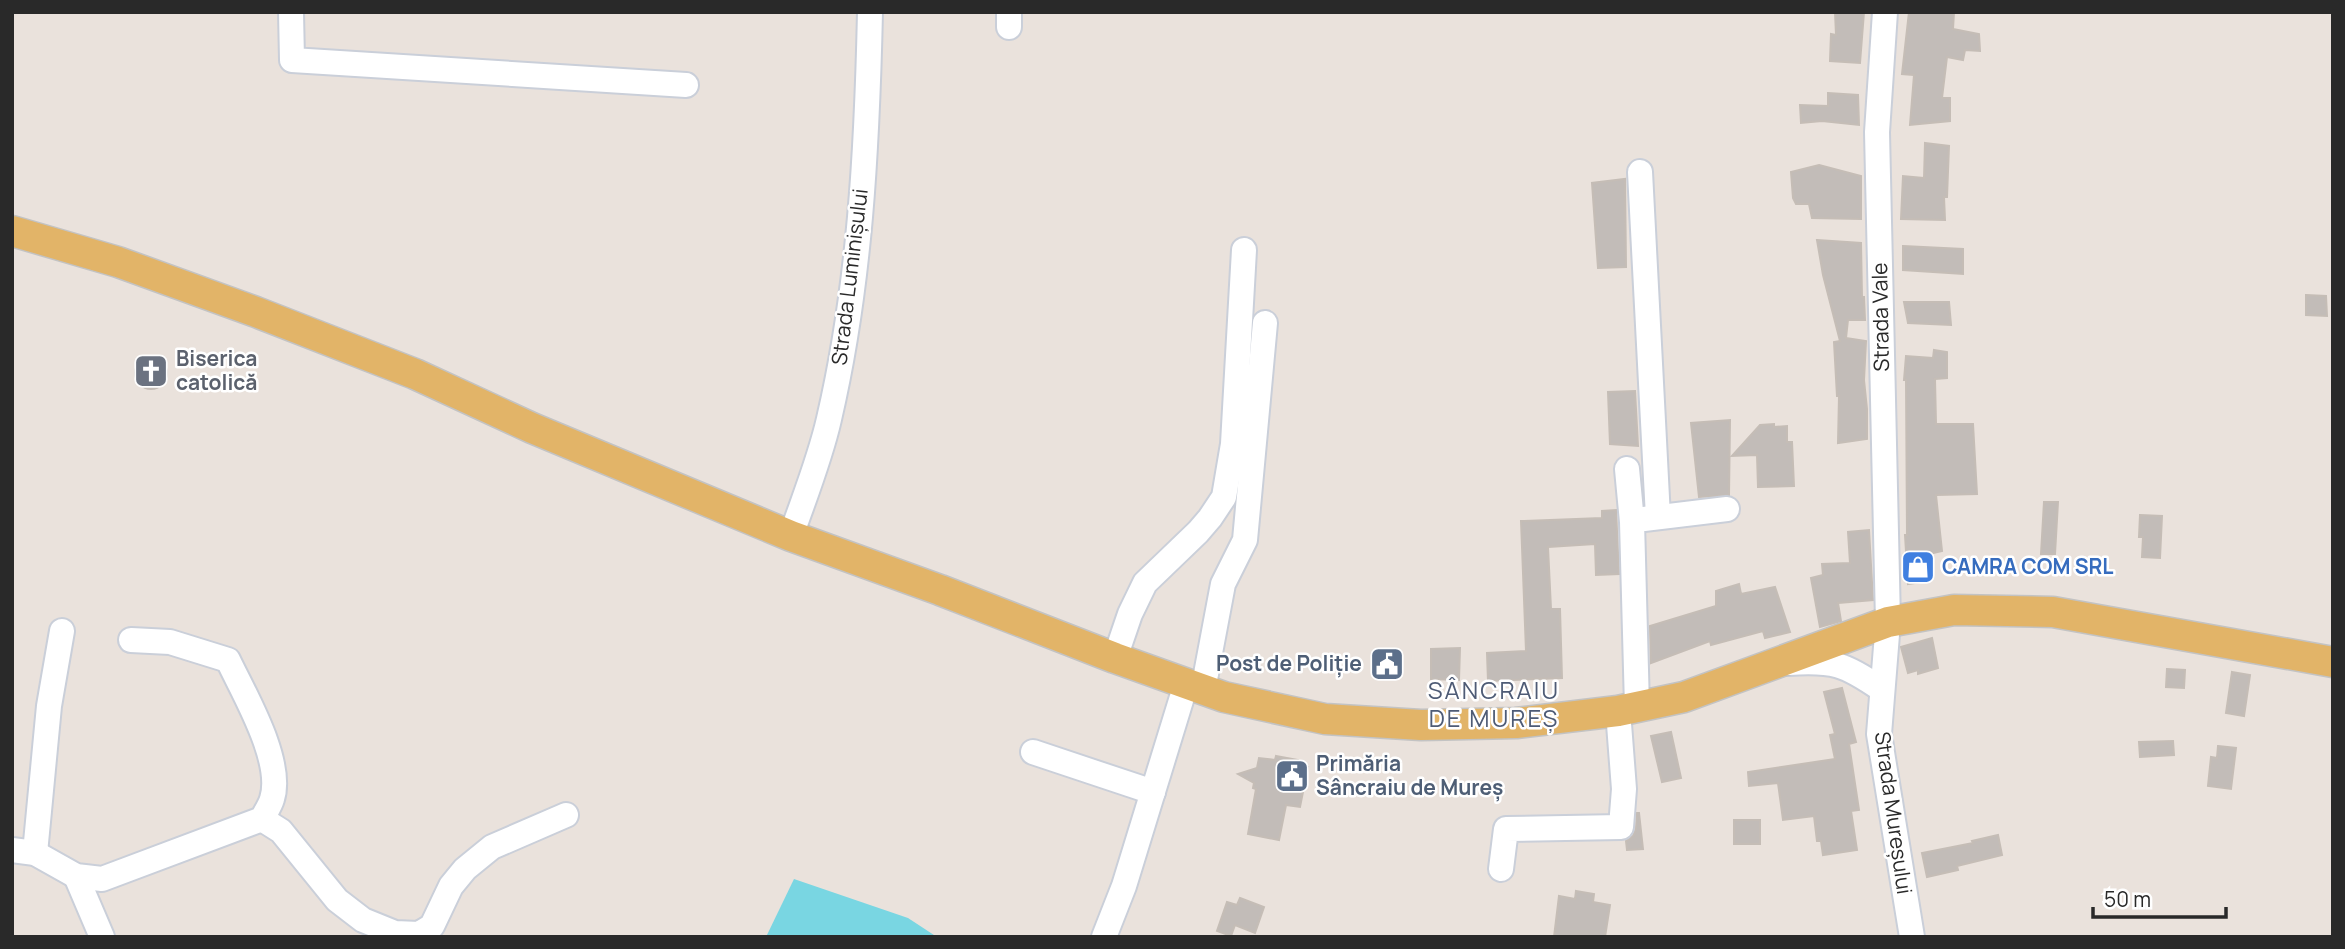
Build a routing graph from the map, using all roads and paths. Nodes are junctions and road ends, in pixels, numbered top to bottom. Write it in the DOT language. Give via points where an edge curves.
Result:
graph roads {
  1 [pos="291,12"];
  2 [pos="870,12"];
  3 [pos="1885,12"];
  4 [pos="686,85"];
  5 [pos="1640,172"];
  6 [pos="12,231"];
  7 [pos="1244,250"];
  8 [pos="1265,323"];
  9 [pos="1628,469"];
  10 [pos="1727,509"];
  11 [pos="1658,517"];
  12 [pos="1633,522"];
  13 [pos="791,536"];
  14 [pos="1888,622"];
  15 [pos="62,631"];
  16 [pos="131,640"];
  17 [pos="1115,659"];
  18 [pos="2333,662"];
  19 [pos="1778,663"];
  20 [pos="1195,687"];
  21 [pos="1881,689"];
  22 [pos="1627,709"];
  23 [pos="1033,752"];
  24 [pos="1153,792"];
  25 [pos="566,815"];
  26 [pos="262,819"];
  27 [pos="24,851"];
  28 [pos="1501,869"];
  29 [pos="76,876"];
  30 [pos="103,937"];
  31 [pos="1104,937"];
  32 [pos="1912,937"];
  1 -- 4 [label="street" via="292,60"];
  2 -- 13 [label="street, Strada Luminișului" via="867,126 851,302 829,422"];
  3 -- 14 [label="street, Strada Vale" via="1877,132"];
  5 -- 11 [label="street"];
  6 -- 13 [label="main road" via="118,262 415,374"];
  7 -- 17 [label="street" via="1233,444 1224,497 1198,532 1145,583"];
  8 -- 20 [label="street" via="1245,540 1223,584"];
  9 -- 12 [label="street"];
  10 -- 11 [label="street"];
  11 -- 12 [label="street"];
  12 -- 22 [label="street"];
  13 -- 17 [label="main road"];
  14 -- 18 [label="main road" via="1954,610 2053,612"];
  14 -- 19 [label="main road"];
  14 -- 21 [label="street, Strada Mureșului"];
  15 -- 27 [label="street"];
  16 -- 26 [label="street" via="170,642 229,660 272,765 273,797"];
  17 -- 20 [label="main road"];
  19 -- 21 [label="street" via="1816,661 1849,667"];
  19 -- 22 [label="main road" via="1684,696"];
  20 -- 22 [label="main road" via="1325,719 1420,725 1516,723"];
  20 -- 24 [label="street"];
  21 -- 32 [label="street, Strada Mureșului" via="1879,734"];
  22 -- 28 [label="street" via="1621,827 1506,829"];
  23 -- 24 [label="street"];
  24 -- 31 [label="street"];
  25 -- 26 [label="street" via="492,847 465,869 451,886 432,926 419,934 395,933 363,920 337,900 281,831"];
  26 -- 29 [label="street" via="102,879"];
  27 -- 29 [label="street"];
  29 -- 30 [label="street"];
}
